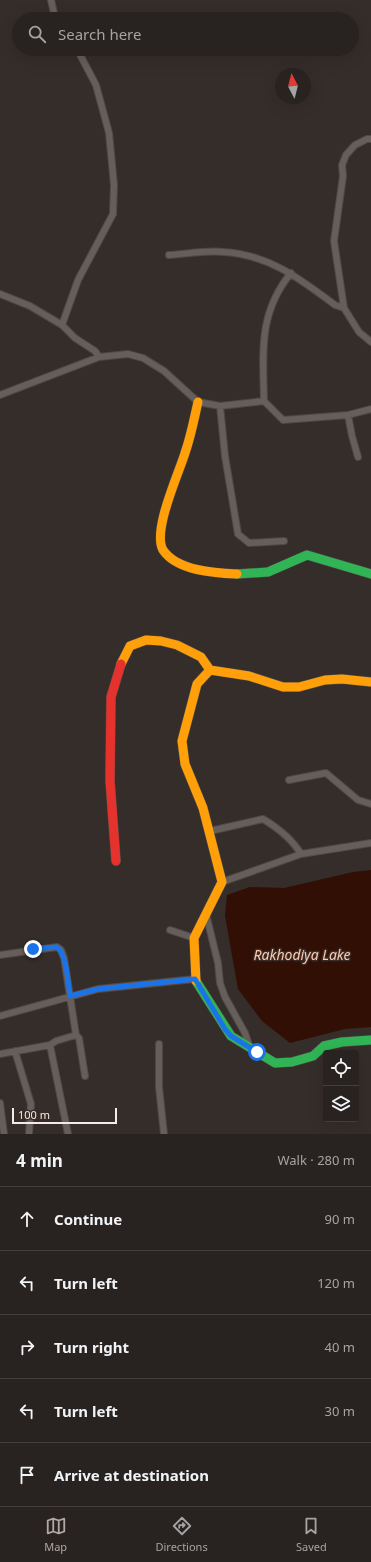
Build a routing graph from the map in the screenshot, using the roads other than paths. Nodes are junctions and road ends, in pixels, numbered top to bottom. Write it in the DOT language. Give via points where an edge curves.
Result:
graph roads {
  1 [pos="51,0"];
  2 [pos="54,12"];
  3 [pos="81,56"];
  4 [pos="371,139"];
  5 [pos="169,255"];
  6 [pos="291,273"];
  7 [pos="0,294"];
  8 [pos="344,308"];
  9 [pos="62,325"];
  10 [pos="371,342"];
  11 [pos="99,357"];
  12 [pos="0,395"];
  13 [pos="264,401"];
  14 [pos="198,402"];
  15 [pos="220,406"];
  16 [pos="371,409"];
  17 [pos="348,415"];
  18 [pos="358,457"];
  19 [pos="284,541"];
  20 [pos="371,574"];
  21 [pos="210,670"];
  22 [pos="371,682"];
  23 [pos="289,780"];
  24 [pos="371,804"];
  25 [pos="210,831"];
  26 [pos="371,842"];
  27 [pos="301,854"];
  28 [pos="116,861"];
  29 [pos="222,882"];
  30 [pos="206,914"];
  31 [pos="170,930"];
  32 [pos="194,938"];
  33 [pos="0,955"];
  34 [pos="195,979"];
  35 [pos="70,996"];
  36 [pos="0,1016"];
  37 [pos="76,1035"];
  38 [pos="371,1040"];
  39 [pos="159,1044"];
  40 [pos="50,1045"];
  41 [pos="250,1048"];
  42 [pos="15,1051"];
  43 [pos="0,1054"];
  44 [pos="85,1076"];
  45 [pos="0,1103"];
  46 [pos="4,1134"];
  47 [pos="29,1134"];
  48 [pos="68,1134"];
  49 [pos="164,1134"];
  1 -- 2 [label="street"];
  3 -- 9 [label="street" via="98,92 109,133 114,186 113,214 78,280"];
  4 -- 8 [label="street" via="355,145 346,155 342,165 334,240"];
  5 -- 6 [label="street" via="224,252 268,261"];
  6 -- 8 [label="street" via="335,305"];
  6 -- 13 [label="street" via="281,286 263,336"];
  7 -- 9 [label="street" via="30,306"];
  8 -- 10 [label="street" via="359,332"];
  9 -- 11 [label="street"];
  11 -- 12 [label="street"];
  11 -- 14 [label="street" via="128,354 143,358 164,371"];
  13 -- 15 [label="street"];
  13 -- 17 [label="street" via="283,420"];
  14 -- 15 [label="street"];
  14 -- 20 [label="street" via="189,441 166,506 160,538 162,550 185,566 219,574 263,573 308,555"];
  15 -- 19 [label="street" via="225,456 238,534 249,543"];
  16 -- 17 [label="street"];
  17 -- 18 [label="street"];
  21 -- 22 [label="street" via="250,676 283,687 342,679"];
  21 -- 25 [label="street" via="197,684 182,741 185,764"];
  21 -- 28 [label="street" via="201,657 176,645 146,640 130,646 119,669 111,697 110,781"];
  23 -- 24 [label="street" via="326,773 358,800"];
  25 -- 27 [label="street" via="263,819 276,826"];
  25 -- 29 [label="street"];
  26 -- 27 [label="street"];
  27 -- 29 [label="street"];
  29 -- 30 [label="street"];
  30 -- 32 [label="street"];
  30 -- 41 [label="street" via="220,982"];
  31 -- 32 [label="street"];
  32 -- 34 [label="street"];
  33 -- 35 [label="street" via="57,947 64,958"];
  34 -- 35 [label="street" via="98,989"];
  34 -- 41 [label="street" via="225,1029"];
  35 -- 36 [label="street"];
  35 -- 37 [label="street"];
  37 -- 40 [label="street"];
  37 -- 44 [label="street" via="79,1038"];
  38 -- 41 [label="street" via="324,1046 313,1056 292,1062 275,1063"];
  39 -- 49 [label="street" via="159,1087"];
  40 -- 42 [label="street"];
  40 -- 48 [label="street"];
  42 -- 43 [label="street"];
  42 -- 47 [label="street" via="31,1104"];
  45 -- 46 [label="street"];
}
